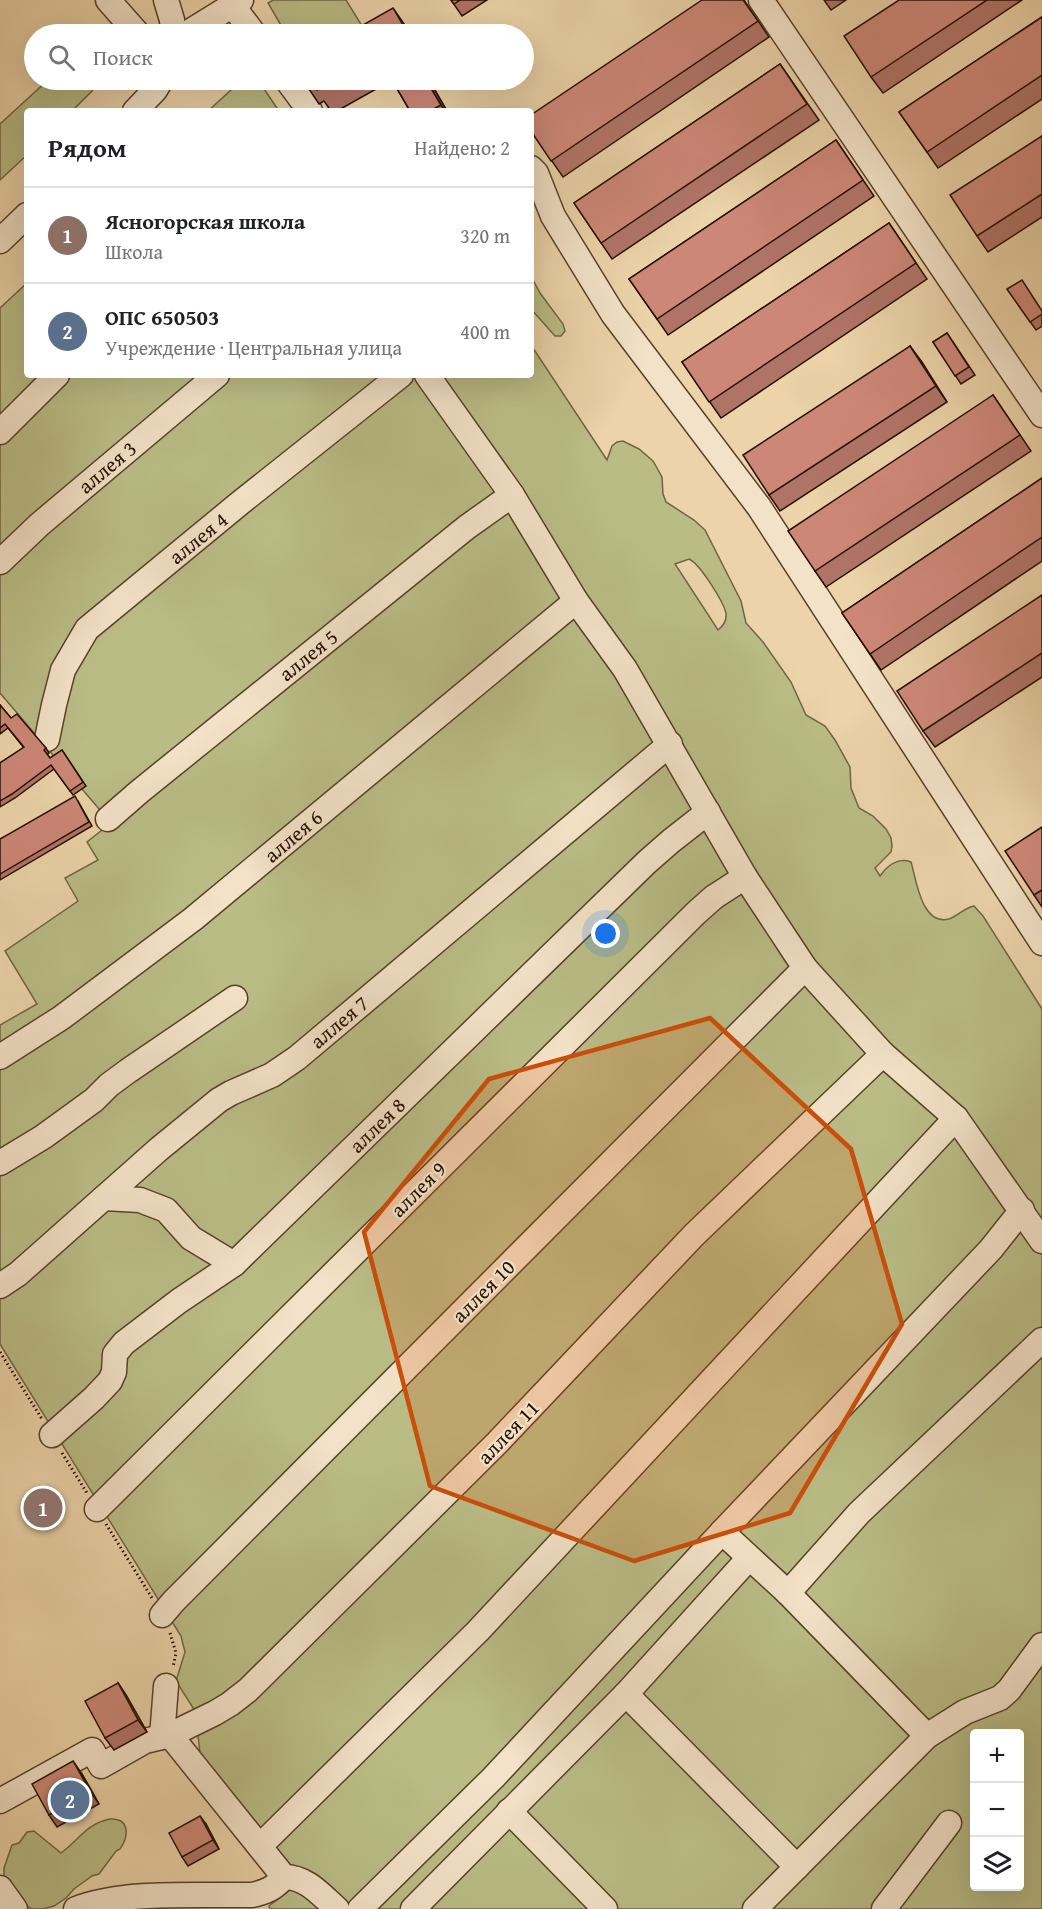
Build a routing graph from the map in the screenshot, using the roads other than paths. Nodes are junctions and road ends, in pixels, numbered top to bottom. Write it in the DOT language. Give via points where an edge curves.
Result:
graph roads {
  1 [pos="108,0"];
  2 [pos="166,0"];
  3 [pos="761,0"];
  4 [pos="237,3"];
  5 [pos="129,24"];
  6 [pos="172,24"];
  7 [pos="202,24"];
  8 [pos="249,24"];
  9 [pos="155,90"];
  10 [pos="294,90"];
  11 [pos="138,108"];
  12 [pos="308,108"];
  13 [pos="534,171"];
  14 [pos="24,218"];
  15 [pos="0,241"];
  16 [pos="54,378"];
  17 [pos="213,378"];
  18 [pos="397,378"];
  19 [pos="429,378"];
  20 [pos="1042,415"];
  21 [pos="0,432"];
  22 [pos="512,495"];
  23 [pos="0,562"];
  24 [pos="576,601"];
  25 [pos="47,739"];
  26 [pos="670,744"];
  27 [pos="708,812"];
  28 [pos="108,819"];
  29 [pos="745,877"];
  30 [pos="1042,943"];
  31 [pos="805,968"];
  32 [pos="235,998"];
  33 [pos="883,1054"];
  34 [pos="0,1057"];
  35 [pos="956,1118"];
  36 [pos="0,1164"];
  37 [pos="104,1198"];
  38 [pos="1022,1210"];
  39 [pos="1042,1241"];
  40 [pos="234,1264"];
  41 [pos="0,1286"];
  42 [pos="1042,1340"];
  43 [pos="52,1435"];
  44 [pos="97,1509"];
  45 [pos="722,1532"];
  46 [pos="749,1558"];
  47 [pos="788,1593"];
  48 [pos="162,1615"];
  49 [pos="1042,1645"];
  50 [pos="166,1686"];
  51 [pos="626,1694"];
  52 [pos="166,1736"];
  53 [pos="927,1736"];
  54 [pos="0,1802"];
  55 [pos="509,1811"];
  56 [pos="949,1823"];
  57 [pos="260,1846"];
  58 [pos="797,1866"];
  59 [pos="284,1876"];
  60 [pos="0,1888"];
  61 [pos="15,1909"];
  62 [pos="76,1909"];
  63 [pos="337,1909"];
  64 [pos="360,1909"];
  65 [pos="413,1909"];
  66 [pos="605,1909"];
  67 [pos="755,1909"];
  68 [pos="884,1909"];
  1 -- 5 [label="street"];
  2 -- 6 [label="street"];
  3 -- 20 [label="street"];
  4 -- 7 [label="street"];
  4 -- 8 [label="street"];
  9 -- 11 [label="street"];
  10 -- 12 [label="street"];
  13 -- 30 [label="street" via="553,216 613,314 759,507"];
  14 -- 15 [label="street"];
  16 -- 21 [label="street"];
  17 -- 23 [label="street, аллея 3"];
  18 -- 25 [label="street, аллея 4" via="87,629 63,670"];
  19 -- 22 [label="street"];
  22 -- 24 [label="street"];
  22 -- 28 [label="street, аллея 5" via="467,527"];
  24 -- 26 [label="street" via="625,669"];
  24 -- 34 [label="street, аллея 6" via="193,919 62,1018"];
  26 -- 27 [label="street"];
  26 -- 37 [label="street, аллея 7" via="297,1058 272,1075 219,1100"];
  27 -- 29 [label="street"];
  27 -- 40 [label="street, аллея 8" via="647,862"];
  29 -- 31 [label="street"];
  29 -- 44 [label="street, аллея 9" via="696,913"];
  31 -- 33 [label="street"];
  31 -- 48 [label="street, аллея 10"];
  32 -- 36 [label="street"];
  33 -- 35 [label="street"];
  33 -- 52 [label="street, аллея 11" via="694,1235 497,1443 249,1690 230,1704"];
  35 -- 38 [label="street"];
  35 -- 57 [label="street" via="478,1631"];
  37 -- 40 [label="street" via="140,1200 166,1210 192,1238"];
  37 -- 41 [label="street, аллея 7"];
  38 -- 39 [label="street"];
  38 -- 45 [label="street" via="991,1249"];
  40 -- 43 [label="street, аллея 8" via="124,1343 115,1354 110,1381"];
  42 -- 47 [label="street" via="859,1513"];
  45 -- 46 [label="street"];
  45 -- 64 [label="street" via="493,1778"];
  46 -- 47 [label="street"];
  46 -- 51 [label="street"];
  47 -- 53 [label="street"];
  49 -- 53 [label="street" via="1000,1698 964,1712"];
  50 -- 52 [label="street"];
  51 -- 55 [label="street"];
  51 -- 58 [label="street"];
  52 -- 54 [label="street, аллея 11" via="145,1741 101,1766 92,1750"];
  52 -- 57 [label="street"];
  53 -- 58 [label="street"];
  55 -- 65 [label="street"];
  55 -- 66 [label="street"];
  56 -- 68 [label="street"];
  57 -- 59 [label="street"];
  58 -- 67 [label="street"];
  59 -- 62 [label="street" via="274,1887 252,1895 138,1897 94,1902"];
  59 -- 63 [label="street" via="306,1882"];
  60 -- 61 [label="street"];
}
